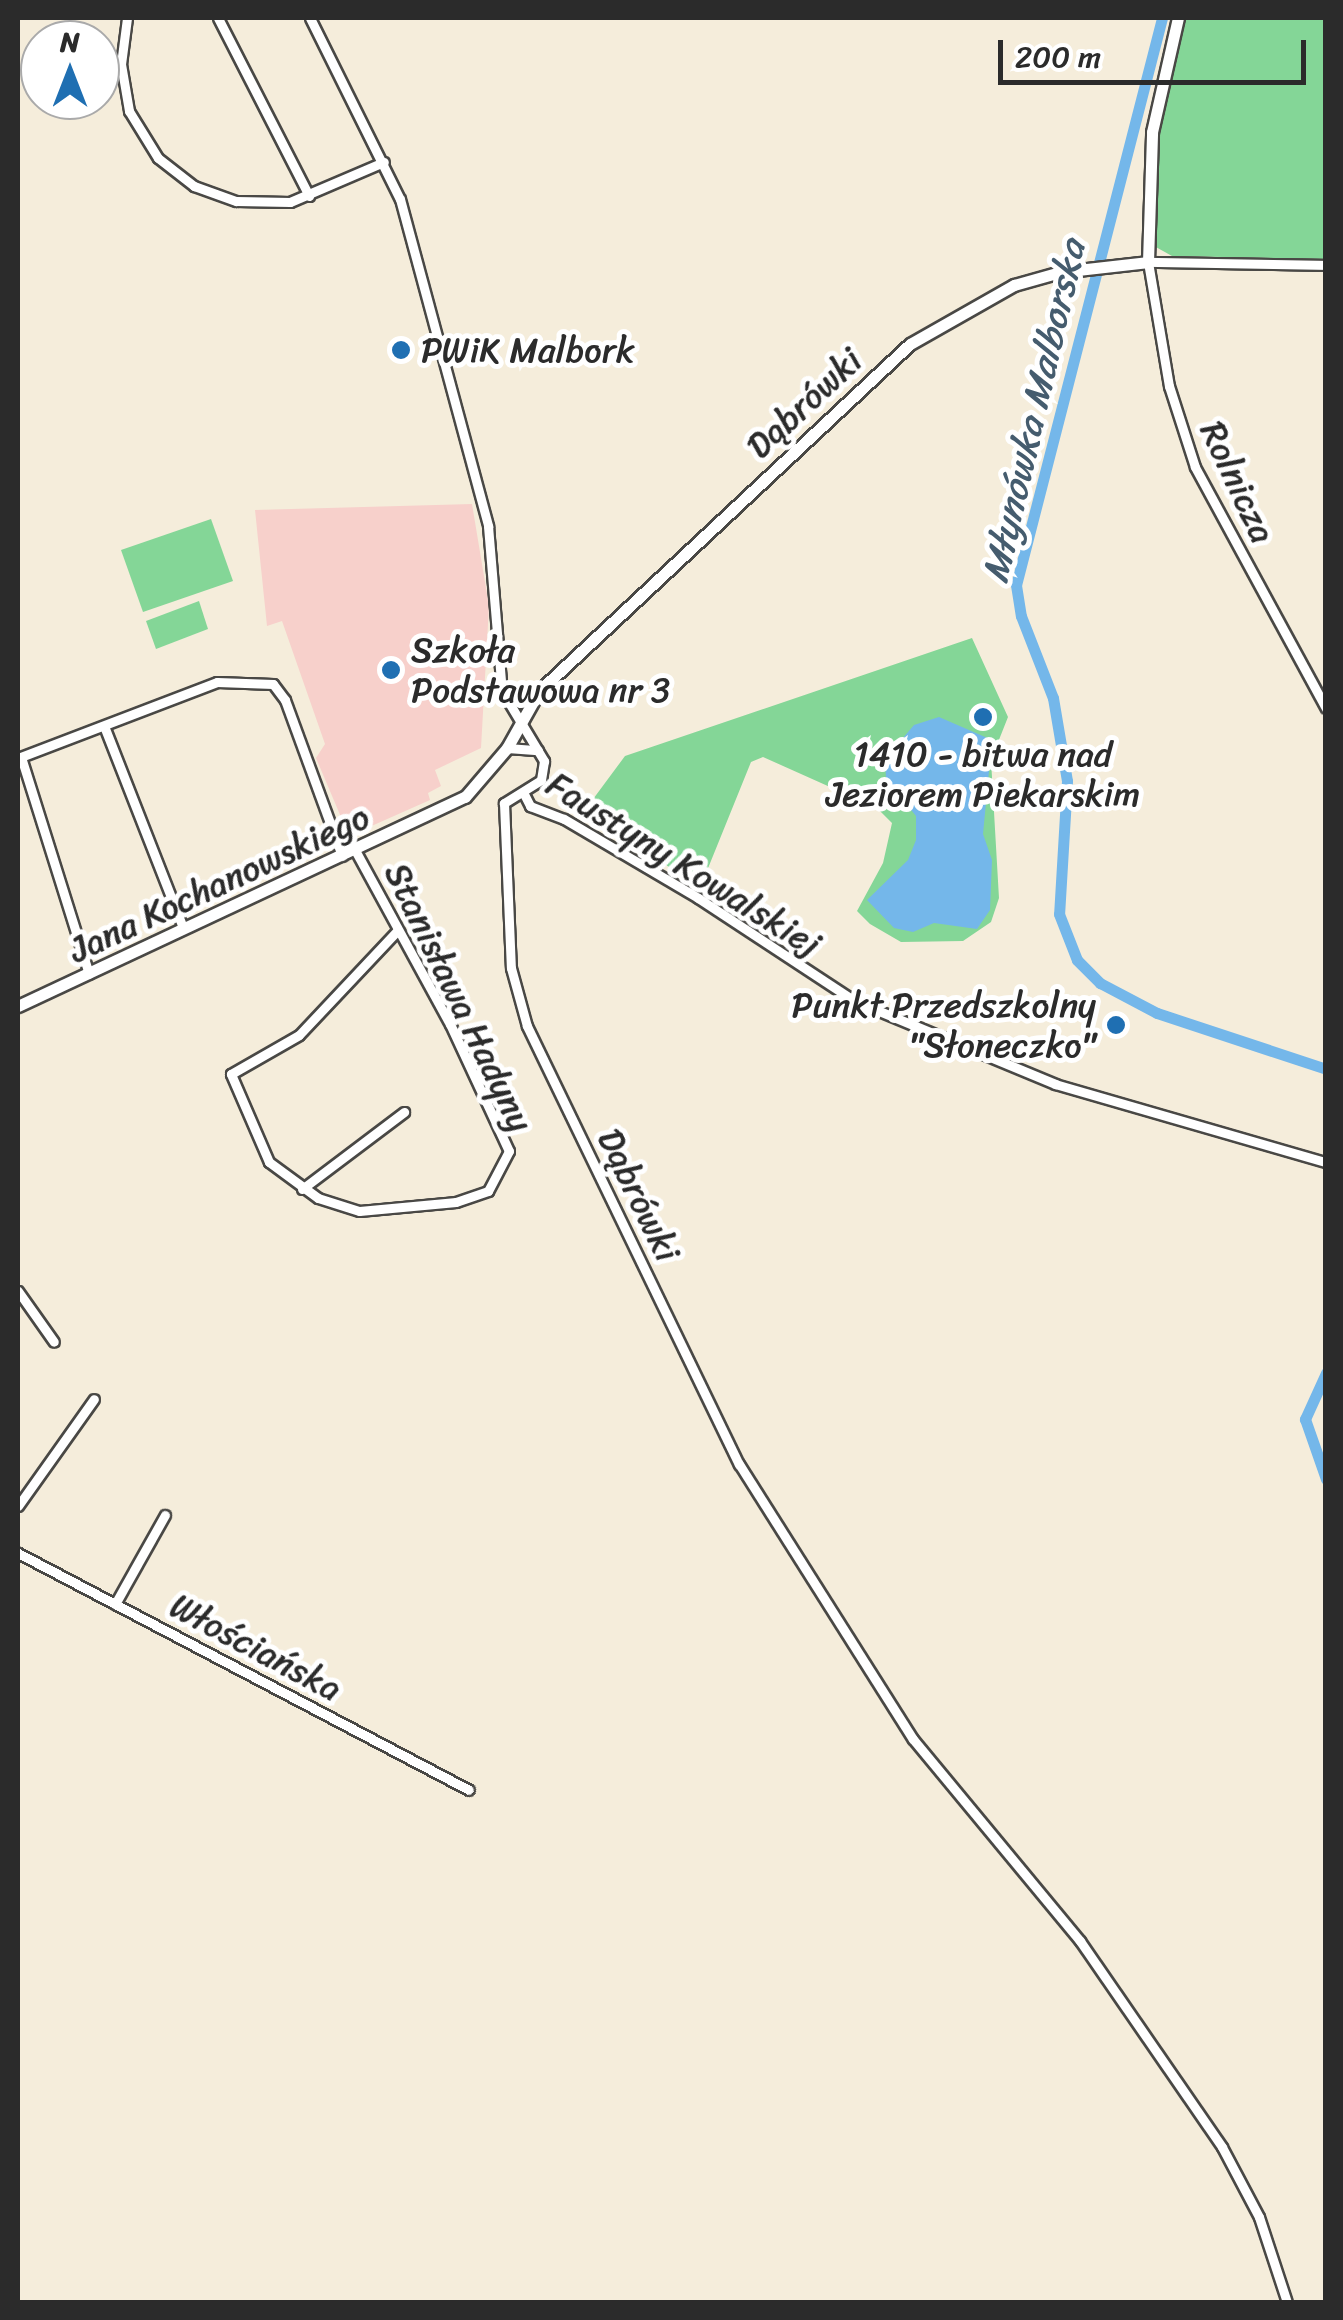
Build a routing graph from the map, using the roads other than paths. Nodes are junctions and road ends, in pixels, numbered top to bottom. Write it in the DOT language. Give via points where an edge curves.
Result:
graph roads {
  1 [pos="127,18"];
  2 [pos="218,18"];
  3 [pos="310,18"];
  4 [pos="1178,18"];
  5 [pos="384,162"];
  6 [pos="309,196"];
  7 [pos="1148,262"];
  8 [pos="1326,265"];
  9 [pos="501,685"];
  10 [pos="539,692"];
  11 [pos="1326,708"];
  12 [pos="520,720"];
  13 [pos="104,726"];
  14 [pos="507,748"];
  15 [pos="540,751"];
  16 [pos="19,758"];
  17 [pos="523,792"];
  18 [pos="355,850"];
  19 [pos="342,856"];
  20 [pos="184,928"];
  21 [pos="397,932"];
  22 [pos="89,974"];
  23 [pos="18,1006"];
  24 [pos="404,1112"];
  25 [pos="1326,1162"];
  26 [pos="302,1190"];
  27 [pos="18,1292"];
  28 [pos="54,1342"];
  29 [pos="94,1399"];
  30 [pos="18,1506"];
  31 [pos="166,1515"];
  32 [pos="18,1553"];
  33 [pos="114,1604"];
  34 [pos="469,1790"];
  35 [pos="1287,2302"];
  1 -- 6 [label="street" via="122,84 129,111 158,158 194,186 236,201"];
  2 -- 6 [label="street"];
  3 -- 5 [label="street"];
  4 -- 7 [label="street" via="1152,132"];
  5 -- 6 [label="street"];
  5 -- 9 [label="street" via="488,526"];
  7 -- 8 [label="street"];
  7 -- 10 [label="street, Dąbrówki" via="1088,268 996,292 910,344"];
  7 -- 11 [label="street, Rolnicza" via="1165,370 1195,467"];
  9 -- 10 [label="street" via="520,697"];
  9 -- 12 [label="street"];
  10 -- 12 [label="street, Dąbrówki"];
  12 -- 14 [label="street, Dąbrówki"];
  12 -- 15 [label="street"];
  13 -- 16 [label="street"];
  13 -- 19 [label="street, Stanisława Hadyny" via="218,682 273,684"];
  13 -- 20 [label="street"];
  14 -- 15 [label="street"];
  14 -- 18 [label="street, Jana Kochanowskiego" via="474,789"];
  15 -- 17 [label="street" via="543,776"];
  16 -- 22 [label="street"];
  17 -- 25 [label="street, Faustyny Kowalskiej" via="530,806 698,898 854,1001 1055,1084"];
  17 -- 35 [label="street, Dąbrówki" via="508,796 504,807 511,968 527,1026 740,1464 913,1739 1080,1942 1222,2147 1259,2217"];
  18 -- 19 [label="street, Jana Kochanowskiego"];
  18 -- 21 [label="street, Stanisława Hadyny"];
  19 -- 20 [label="street, Jana Kochanowskiego"];
  20 -- 22 [label="street, Jana Kochanowskiego"];
  21 -- 26 [label="street" via="299,1035 231,1074 270,1162"];
  21 -- 26 [label="street, Stanisława Hadyny" via="480,1086 509,1151 503,1169 488,1191 473,1197 386,1211 359,1211"];
  22 -- 23 [label="street, Jana Kochanowskiego"];
  24 -- 26 [label="street"];
  27 -- 28 [label="street"];
  29 -- 30 [label="street"];
  31 -- 33 [label="street"];
  32 -- 33 [label="street, Włościańska"];
  33 -- 34 [label="street, Włościańska"];
}
